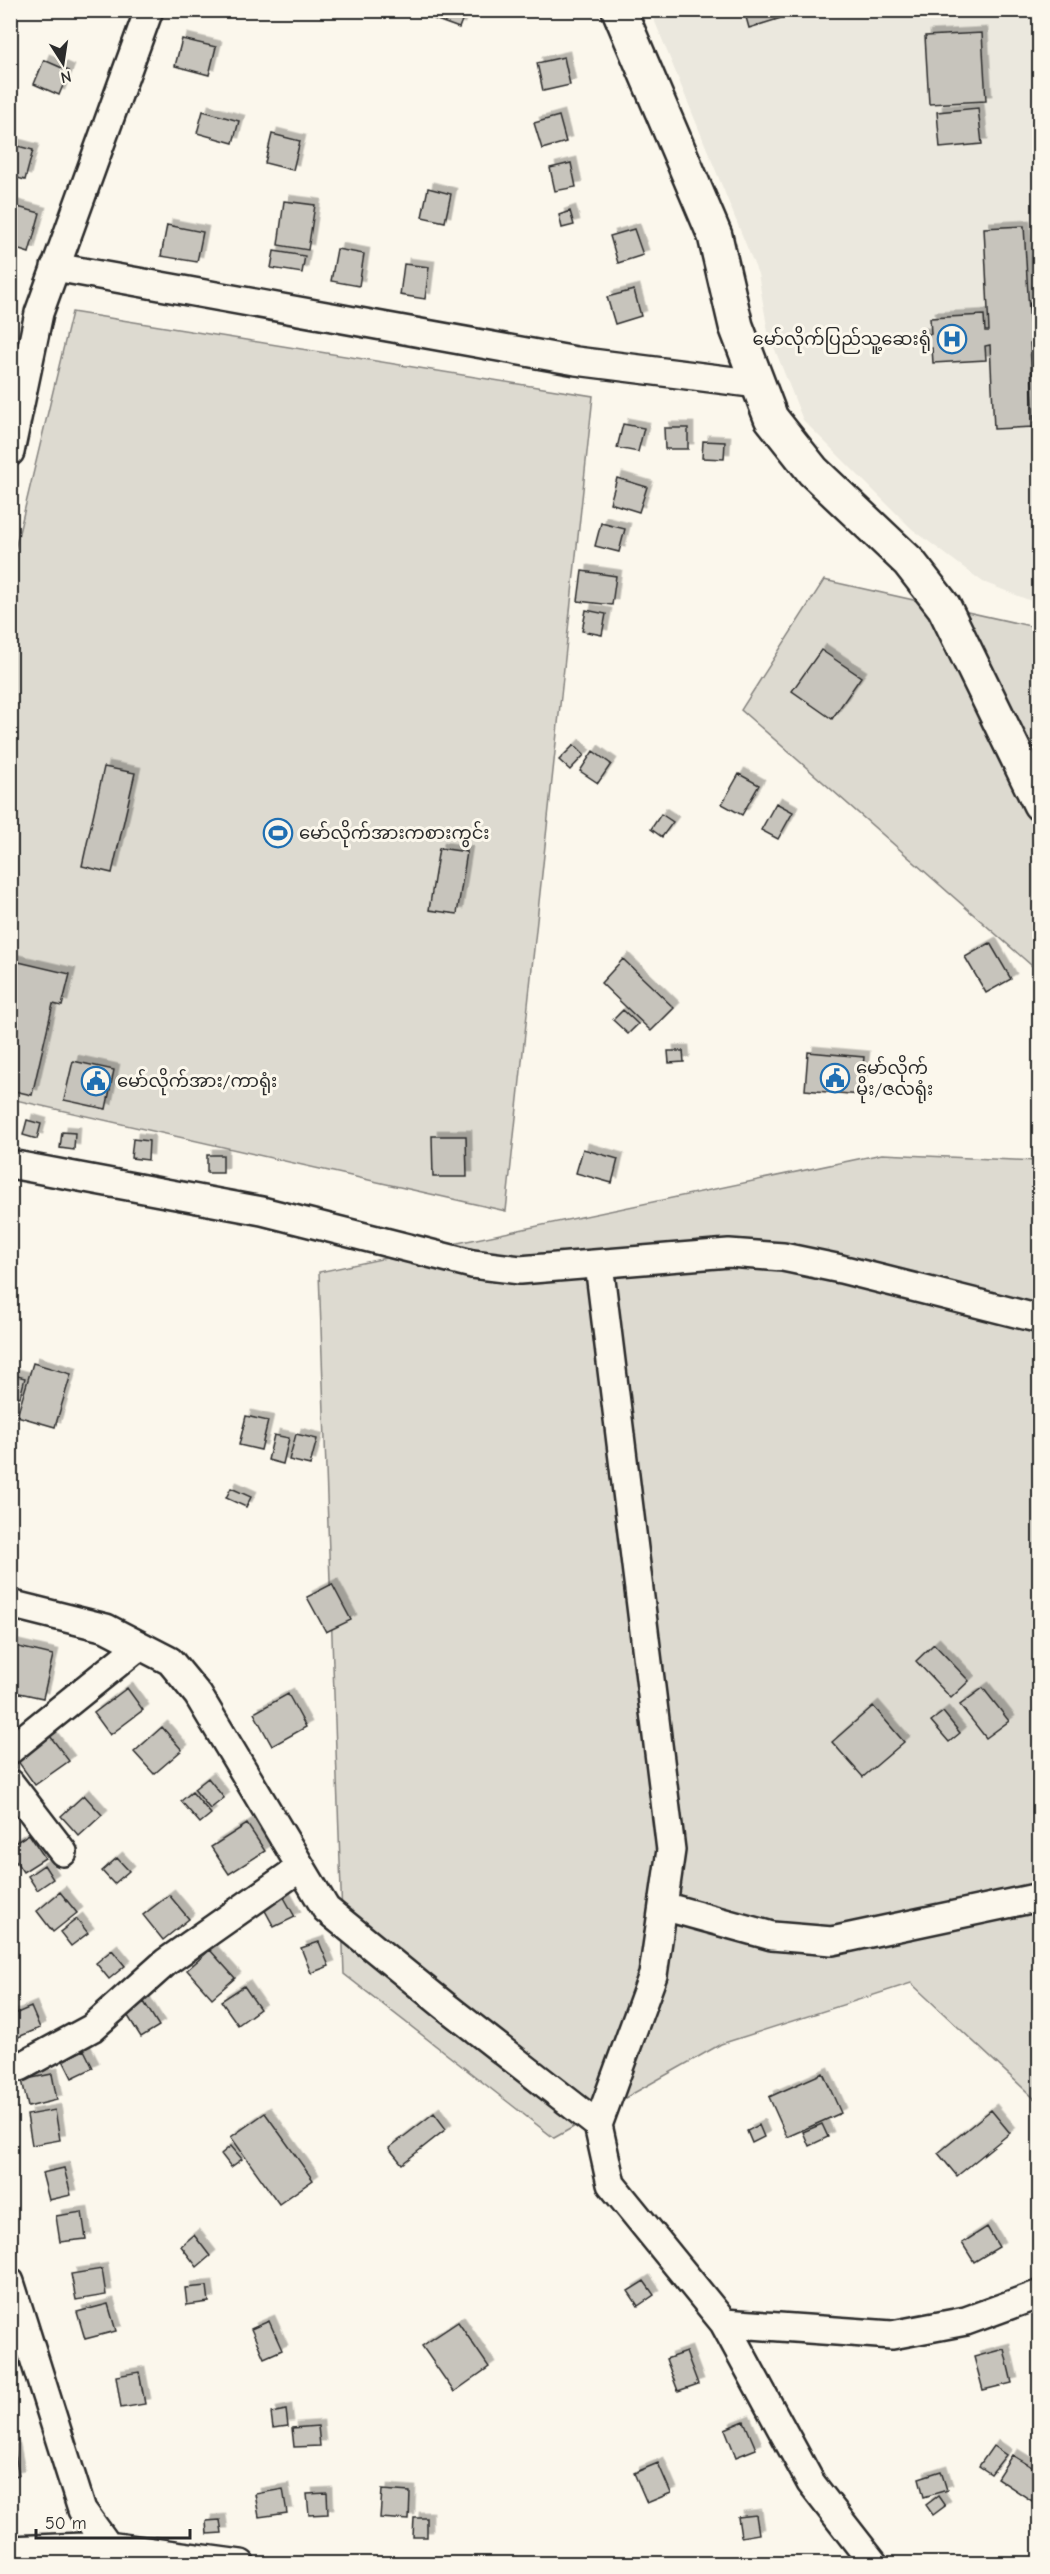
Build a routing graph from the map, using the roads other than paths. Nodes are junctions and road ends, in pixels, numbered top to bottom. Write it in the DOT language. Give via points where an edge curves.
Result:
graph roads {
  1 [pos="149,10"];
  2 [pos="619,10"];
  3 [pos="56,267"];
  4 [pos="758,384"];
  5 [pos="10,452"];
  6 [pos="1040,804"];
  7 [pos="10,1164"];
  8 [pos="599,1264"];
  9 [pos="1040,1319"];
  10 [pos="10,1604"];
  11 [pos="140,1646"];
  12 [pos="10,1750"];
  13 [pos="10,1783"];
  14 [pos="63,1852"];
  15 [pos="301,1868"];
  16 [pos="1040,1896"];
  17 [pos="663,1906"];
  18 [pos="20,2067"];
  19 [pos="598,2125"];
  20 [pos="10,2282"];
  21 [pos="1040,2294"];
  22 [pos="724,2324"];
  23 [pos="108,2546"];
  24 [pos="10,2550"];
  25 [pos="241,2564"];
  26 [pos="874,2564"];
  1 -- 3 [label="street"];
  2 -- 4 [label="main road" via="715,236 736,326"];
  3 -- 4 [label="street" via="576,362"];
  3 -- 5 [label="street" via="39,313"];
  4 -- 6 [label="main road" via="771,418 813,471 909,562 944,607"];
  7 -- 8 [label="street" via="262,1211 472,1264 520,1270"];
  8 -- 9 [label="street" via="729,1254 783,1257"];
  8 -- 17 [label="street" via="671,1850"];
  10 -- 11 [label="street" via="106,1628"];
  11 -- 12 [label="street"];
  11 -- 15 [label="street" via="170,1661 198,1695"];
  13 -- 14 [label="street"];
  15 -- 18 [label="street" via="166,1962 92,2028"];
  15 -- 19 [label="street" via="326,1909"];
  16 -- 17 [label="street" via="832,1941 772,1936"];
  17 -- 19 [label="street" via="653,1976"];
  19 -- 22 [label="street" via="611,2184"];
  20 -- 23 [label="street" via="82,2510"];
  21 -- 22 [label="street" via="966,2321 892,2335"];
  22 -- 26 [label="street" via="811,2483"];
  23 -- 24 [label="street"];
  23 -- 25 [label="street"];
}
